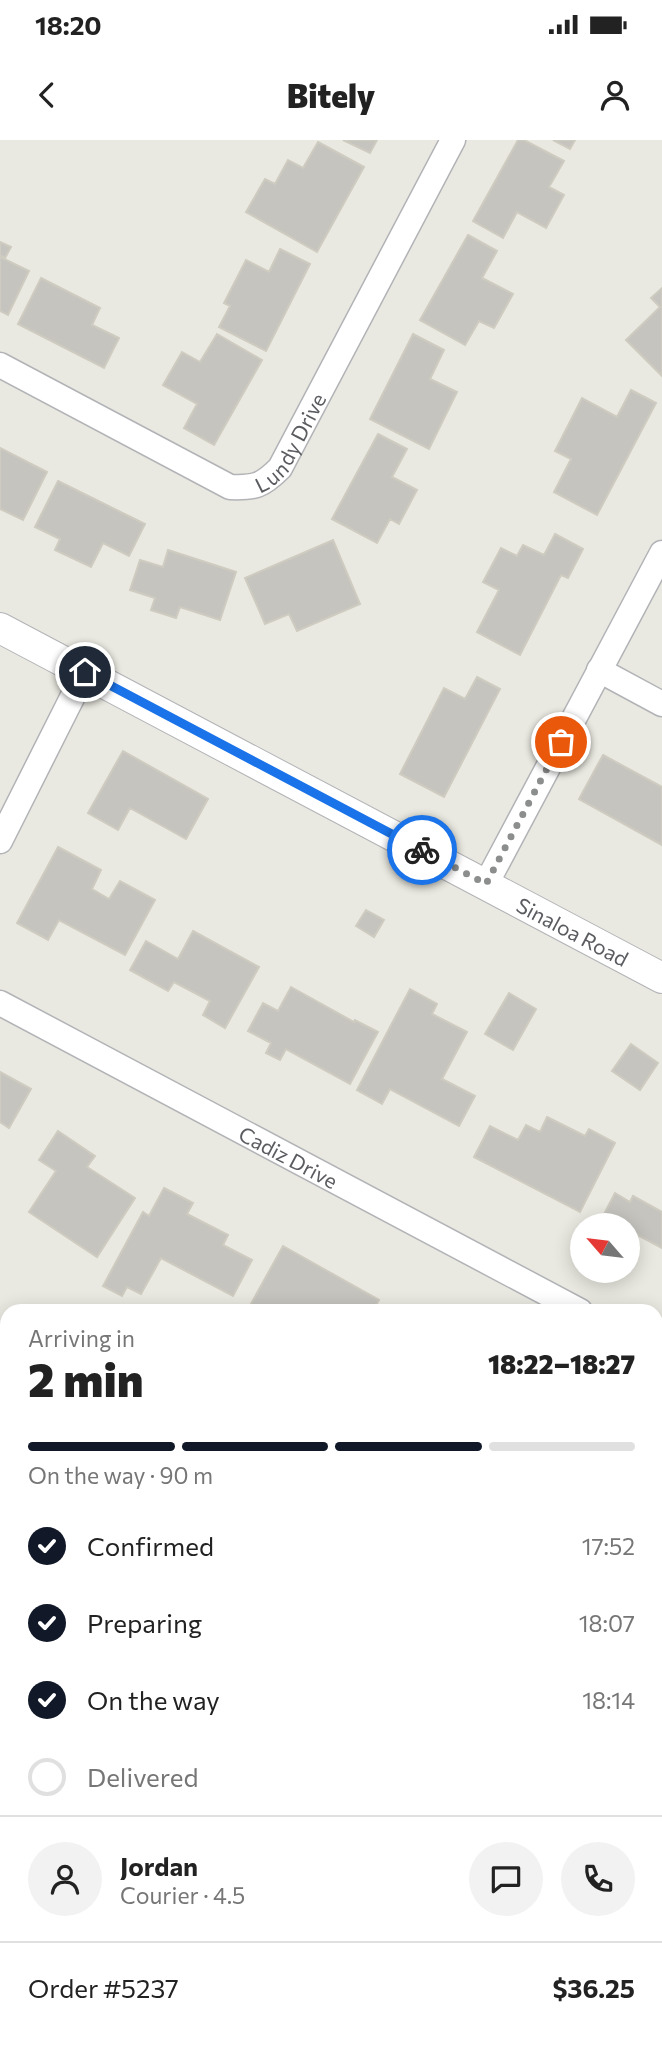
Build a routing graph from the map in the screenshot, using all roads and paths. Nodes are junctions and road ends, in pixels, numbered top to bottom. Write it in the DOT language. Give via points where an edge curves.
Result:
graph roads {
  1 [pos="453,140"];
  2 [pos="0,365"];
  3 [pos="662,553"];
  4 [pos="0,628"];
  5 [pos="599,670"];
  6 [pos="85,672"];
  7 [pos="662,704"];
  8 [pos="0,841"];
  9 [pos="486,884"];
  10 [pos="662,978"];
  11 [pos="0,1003"];
  12 [pos="566,1304"];
  1 -- 2 [label="street, Lundy Drive" via="280,468 267,481 249,488 230,487"];
  3 -- 5 [label="street"];
  4 -- 6 [label="street, Sinaloa Road"];
  5 -- 7 [label="street"];
  5 -- 9 [label="street"];
  6 -- 8 [label="street"];
  6 -- 9 [label="street, Sinaloa Road"];
  9 -- 10 [label="street, Sinaloa Road"];
  11 -- 12 [label="street, Cadiz Drive"];
}
